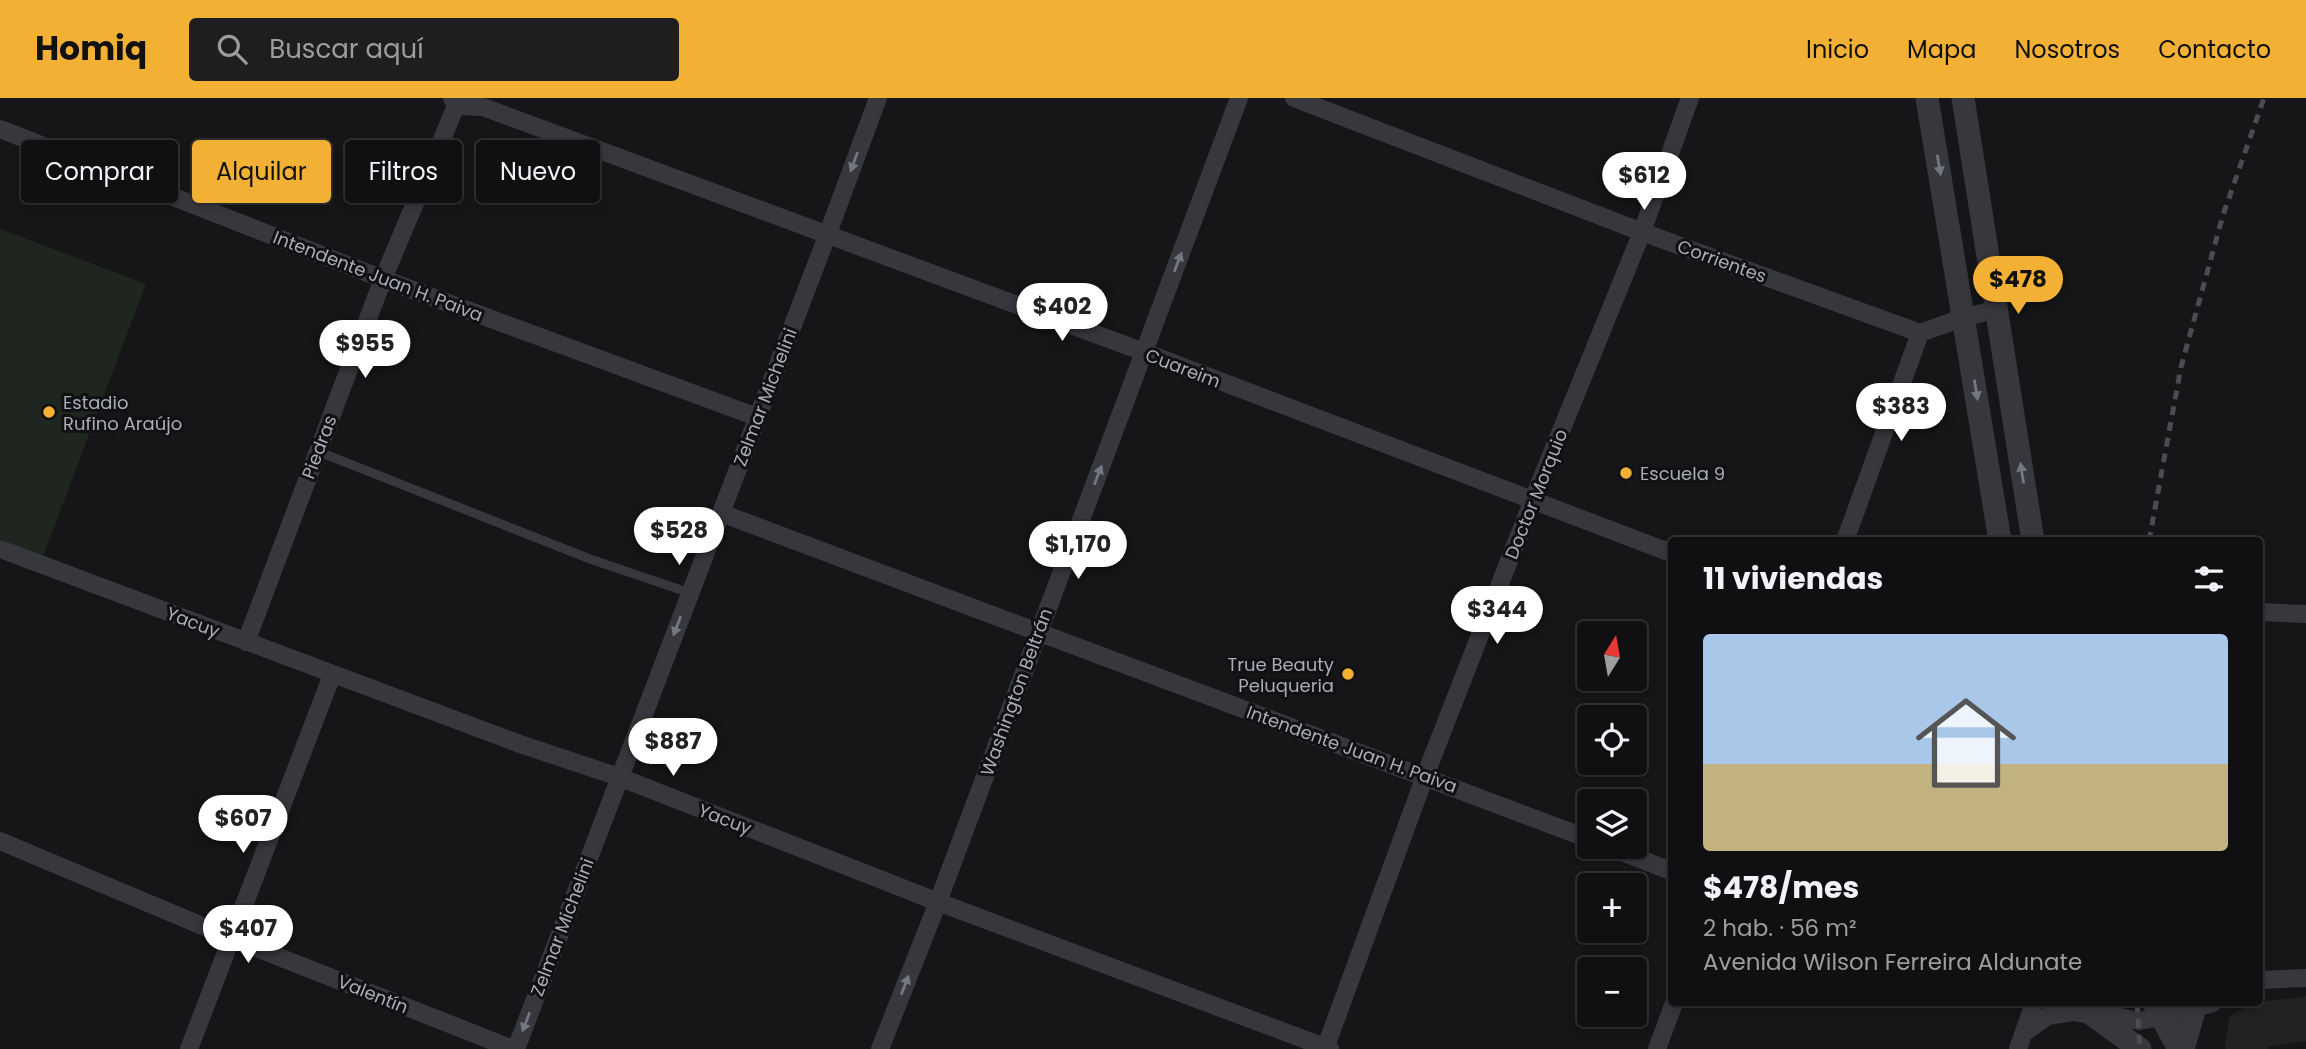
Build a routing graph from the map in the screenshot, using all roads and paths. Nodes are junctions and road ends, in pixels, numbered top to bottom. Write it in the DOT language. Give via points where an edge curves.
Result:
graph roads {
  1 [pos="878,98"];
  2 [pos="1239,98"];
  3 [pos="1294,98"];
  4 [pos="1690,98"];
  5 [pos="1927,98"];
  6 [pos="1963,98"];
  7 [pos="454,102"];
  8 [pos="0,129"];
  9 [pos="1642,232"];
  10 [pos="827,236"];
  11 [pos="383,279"];
  12 [pos="1995,310"];
  13 [pos="1965,317"];
  14 [pos="1920,332"];
  15 [pos="1144,352"];
  16 [pos="757,417"];
  17 [pos="317,451"];
  18 [pos="1532,502"];
  19 [pos="721,513"];
  20 [pos="1846,537"];
  21 [pos="1999,537"];
  22 [pos="2032,537"];
  23 [pos="0,549"];
  24 [pos="1668,552"];
  25 [pos="690,593"];
  26 [pos="2263,612"];
  27 [pos="2306,614"];
  28 [pos="1037,633"];
  29 [pos="246,642"];
  30 [pos="332,675"];
  31 [pos="1425,776"];
  32 [pos="619,777"];
  33 [pos="1577,834"];
  34 [pos="0,841"];
  35 [pos="1640,859"];
  36 [pos="1668,870"];
  37 [pos="938,902"];
  38 [pos="231,938"];
  39 [pos="2306,978"];
  40 [pos="2263,981"];
  41 [pos="2279,981"];
  42 [pos="2263,989"];
  43 [pos="1673,1006"];
  44 [pos="2030,1006"];
  45 [pos="2050,1006"];
  46 [pos="2195,1006"];
  47 [pos="2203,1006"];
  48 [pos="2079,1009"];
  49 [pos="2158,1010"];
  50 [pos="2021,1041"];
  51 [pos="1327,1048"];
  52 [pos="189,1049"];
  53 [pos="514,1049"];
  54 [pos="880,1049"];
  55 [pos="1657,1049"];
  56 [pos="2140,1049"];
  57 [pos="2181,1049"];
  1 -- 10 [label="street, Zelmar Michelini, one-way"];
  15 -- 2 [label="street, Washington Beltrán, one-way"];
  3 -- 9 [label="street, Corrientes"];
  4 -- 9 [label="street, Doctor Morquio"];
  5 -- 13 [label="street, one-way"];
  6 -- 12 [label="street"];
  7 -- 10 [label="street, Cuareim" via="483,107"];
  7 -- 11 [label="street, Piedras"];
  8 -- 11 [label="street, Intendente Juan H. Paiva"];
  9 -- 14 [label="street, Corrientes"];
  9 -- 18 [label="street, Doctor Morquio"];
  10 -- 15 [label="street, Cuareim"];
  10 -- 16 [label="street, Zelmar Michelini"];
  11 -- 16 [label="street, Intendente Juan H. Paiva"];
  11 -- 17 [label="street, Piedras"];
  12 -- 13 [label="street"];
  22 -- 12 [label="street, one-way"];
  13 -- 14 [label="street"];
  13 -- 21 [label="street, one-way"];
  14 -- 20 [label="street"];
  15 -- 18 [label="street, Cuareim"];
  28 -- 15 [label="street, Washington Beltrán, one-way"];
  16 -- 19 [label="street, Zelmar Michelini"];
  17 -- 25 [label="lane" via="577,554"];
  17 -- 29 [label="street, Piedras"];
  18 -- 24 [label="street, Cuareim"];
  18 -- 31 [label="street, Doctor Morquio"];
  19 -- 25 [label="street, Zelmar Michelini"];
  19 -- 28 [label="street, Intendente Juan H. Paiva"];
  23 -- 29 [label="street, Yacuy"];
  25 -- 32 [label="street, Zelmar Michelini, one-way"];
  26 -- 27 [label="street"];
  28 -- 31 [label="street, Intendente Juan H. Paiva"];
  28 -- 37 [label="street, Washington Beltrán"];
  29 -- 30 [label="street, Yacuy"];
  30 -- 32 [label="street, Yacuy"];
  30 -- 38 [label="street"];
  31 -- 33 [label="street, Intendente Juan H. Paiva"];
  31 -- 51 [label="street, Doctor Morquio"];
  32 -- 37 [label="street, Yacuy"];
  32 -- 53 [label="street, Zelmar Michelini, one-way"];
  34 -- 38 [label="street, Valentín"];
  35 -- 36 [label="street"];
  37 -- 51 [label="street, Yacuy"];
  54 -- 37 [label="street, Washington Beltrán, one-way"];
  38 -- 52 [label="street"];
  38 -- 53 [label="street, Valentín"];
  39 -- 41 [label="street"];
  40 -- 41 [label="street"];
  41 -- 42 [label="street"];
  43 -- 55 [label="street"];
  44 -- 50 [label="street"];
  45 -- 48 [label="street"];
  46 -- 49 [label="street"];
  47 -- 57 [label="street"];
  48 -- 49 [label="street" via="2139,1021"];
  48 -- 50 [label="street"];
  48 -- 56 [label="street"];
  49 -- 57 [label="street"];
}
